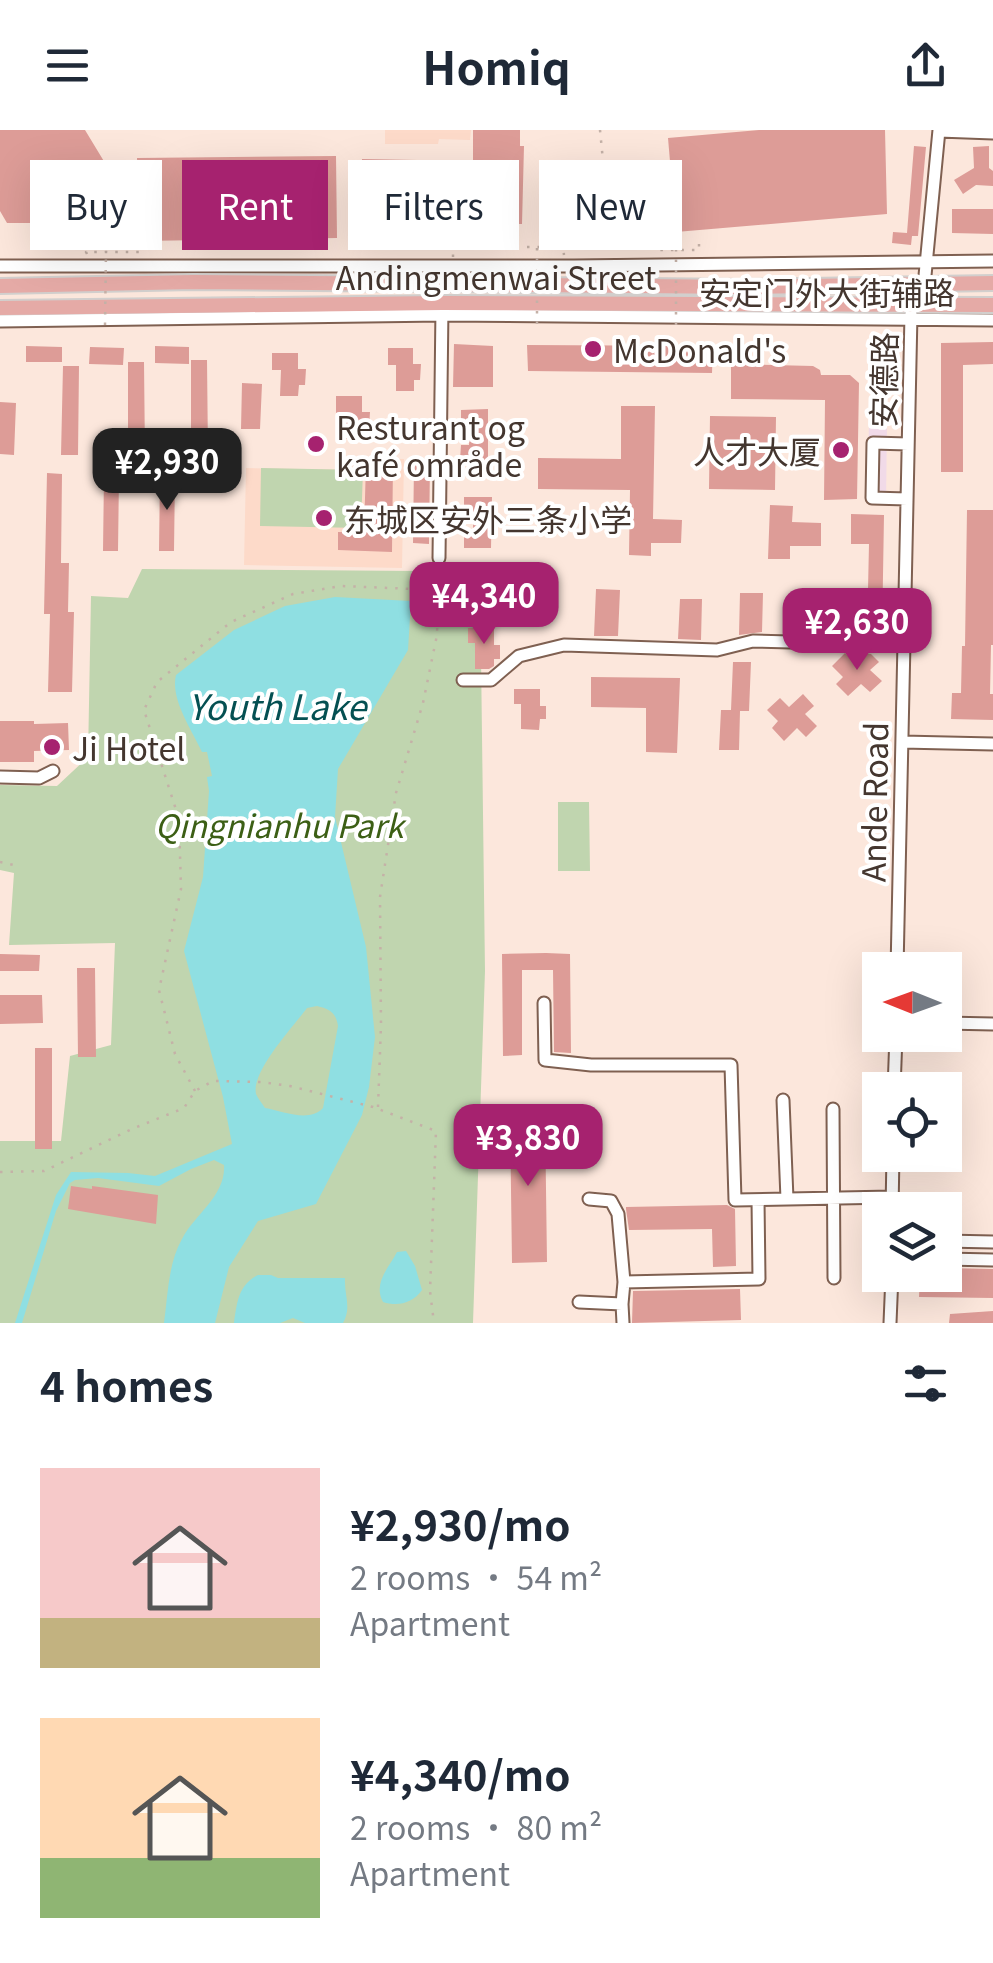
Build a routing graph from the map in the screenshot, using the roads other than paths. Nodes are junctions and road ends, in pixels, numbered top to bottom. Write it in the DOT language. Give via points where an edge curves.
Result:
graph roads {
  1 [pos="939,130"];
  2 [pos="993,132"];
  3 [pos="993,261"];
  4 [pos="925,262"];
  5 [pos="0,266"];
  6 [pos="993,284"];
  7 [pos="0,286"];
  8 [pos="924,286"];
  9 [pos="993,304"];
  10 [pos="0,308"];
  11 [pos="442,309"];
  12 [pos="911,313"];
  13 [pos="993,320"];
  14 [pos="0,321"];
  15 [pos="908,444"];
  16 [pos="907,500"];
  17 [pos="439,558"];
  18 [pos="904,645"];
  19 [pos="463,680"];
  20 [pos="902,742"];
  21 [pos="993,744"];
  22 [pos="53,772"];
  23 [pos="0,777"];
  24 [pos="897,952"];
  25 [pos="544,1003"];
  26 [pos="962,1023"];
  27 [pos="993,1024"];
  28 [pos="784,1100"];
  29 [pos="833,1109"];
  30 [pos="590,1198"];
  31 [pos="834,1198"];
  32 [pos="787,1199"];
  33 [pos="758,1200"];
  34 [pos="862,1201"];
  35 [pos="962,1241"];
  36 [pos="993,1242"];
  37 [pos="962,1259"];
  38 [pos="993,1260"];
  39 [pos="834,1278"];
  40 [pos="624,1282"];
  41 [pos="891,1292"];
  42 [pos="579,1302"];
  43 [pos="622,1304"];
  44 [pos="623,1323"];
  45 [pos="890,1323"];
  1 -- 2 [label="street"];
  1 -- 4 [label="street"];
  3 -- 4 [label="street, 安定门外大街辅路"];
  4 -- 5 [label="street, 安定门外大街辅路"];
  4 -- 8 [label="street"];
  6 -- 8 [label="main road"];
  7 -- 8 [label="main road"];
  9 -- 12 [label="main road, Andingmenwai Street"];
  10 -- 11 [label="main road, Andingmenwai Street"];
  11 -- 12 [label="main road, Andingmenwai Street"];
  11 -- 14 [label="street"];
  11 -- 17 [label="street"];
  12 -- 13 [label="street, 安定门外大街辅路"];
  12 -- 15 [label="street, 安德路"];
  15 -- 16 [label="street, Ande Road"];
  15 -- 16 [label="street" via="872,443 872,498"];
  16 -- 18 [label="street, Ande Road"];
  18 -- 19 [label="street" via="564,645 519,656 491,680"];
  18 -- 20 [label="street, Ande Road"];
  20 -- 21 [label="street"];
  20 -- 24 [label="street, Ande Road"];
  22 -- 23 [label="street"];
  25 -- 33 [label="street" via="545,1060 731,1065 734,1200"];
  26 -- 27 [label="street"];
  28 -- 32 [label="street"];
  29 -- 31 [label="street"];
  30 -- 40 [label="street" via="611,1200 618,1214"];
  31 -- 32 [label="street"];
  31 -- 34 [label="street"];
  31 -- 39 [label="street"];
  32 -- 33 [label="street"];
  33 -- 40 [label="street" via="759,1279"];
  35 -- 36 [label="street"];
  37 -- 38 [label="street"];
  40 -- 43 [label="street"];
  41 -- 45 [label="street"];
  42 -- 43 [label="street"];
  43 -- 44 [label="street"];
}
